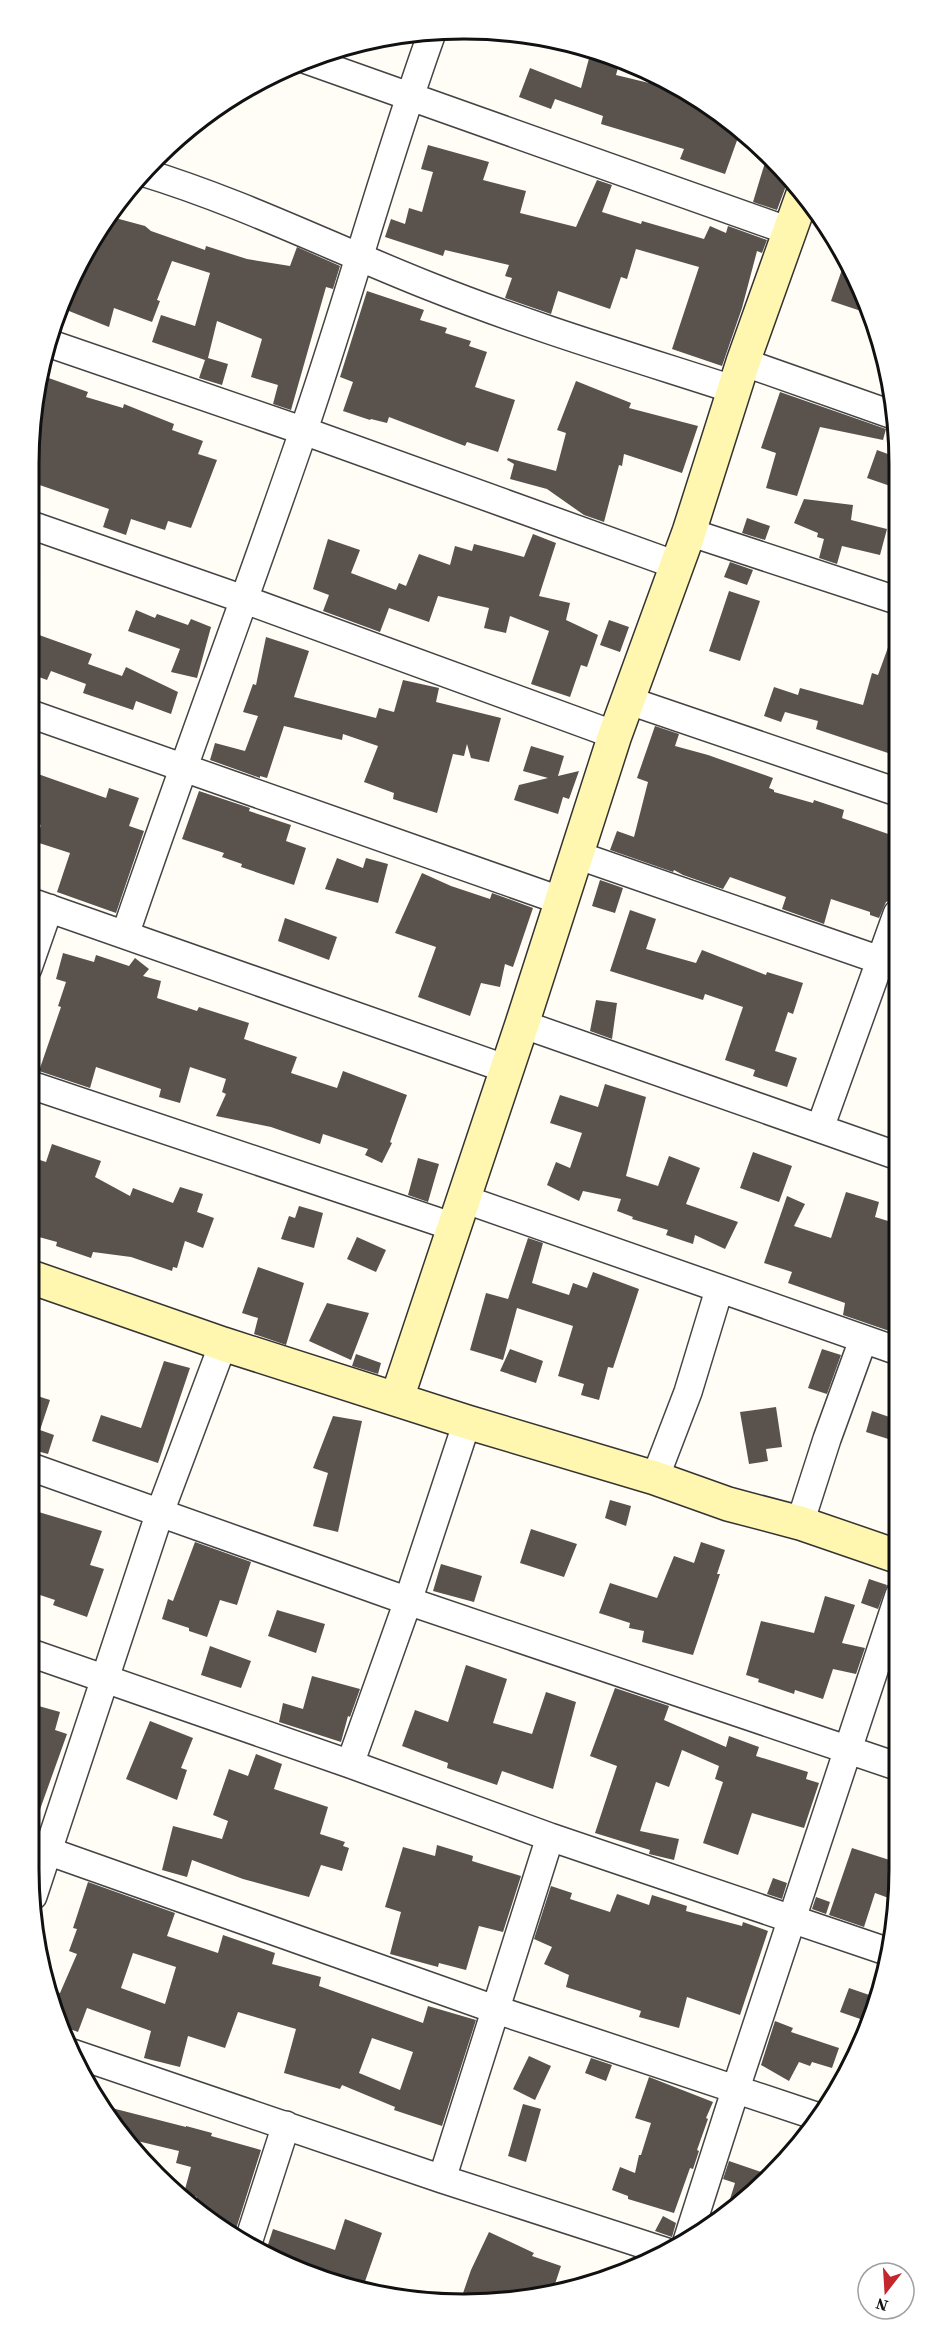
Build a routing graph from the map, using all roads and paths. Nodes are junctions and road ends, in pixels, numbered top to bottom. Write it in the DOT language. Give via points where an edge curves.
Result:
graph roads {
  1 [pos="429,41"];
  2 [pos="320,64"];
  3 [pos="410,95"];
  4 [pos="152,175"];
  5 [pos="800,207"];
  6 [pos="359,255"];
  7 [pos="56,346"];
  8 [pos="739,376"];
  9 [pos="885,413"];
  10 [pos="303,431"];
  11 [pos="39,528"];
  12 [pos="688,532"];
  13 [pos="676,565"];
  14 [pos="889,598"];
  15 [pos="243,599"];
  16 [pos="627,700"];
  17 [pos="39,717"];
  18 [pos="615,735"];
  19 [pos="182,768"];
  20 [pos="889,789"];
  21 [pos="577,855"];
  22 [pos="562,901"];
  23 [pos="39,905"];
  24 [pos="125,935"];
  25 [pos="889,963"];
  26 [pos="522,1024"];
  27 [pos="507,1069"];
  28 [pos="39,1087"];
  29 [pos="820,1128"];
  30 [pos="889,1153"];
  31 [pos="459,1213"];
  32 [pos="39,1280"];
  33 [pos="719,1290"];
  34 [pos="863,1340"];
  35 [pos="223,1344"];
  36 [pos="889,1348"];
  37 [pos="397,1398"];
  38 [pos="467,1422"];
  39 [pos="39,1470"];
  40 [pos="655,1478"];
  41 [pos="160,1512"];
  42 [pos="800,1523"];
  43 [pos="889,1554"];
  44 [pos="408,1601"];
  45 [pos="889,1625"];
  46 [pos="39,1656"];
  47 [pos="106,1679"];
  48 [pos="848,1749"];
  49 [pos="889,1763"];
  50 [pos="350,1764"];
  51 [pos="550,1837"];
  52 [pos="39,1845"];
  53 [pos="39,1847"];
  54 [pos="794,1918"];
  55 [pos="881,1949"];
  56 [pos="494,2009"];
  57 [pos="83,2057"];
  58 [pos="736,2088"];
  59 [pos="811,2114"];
  60 [pos="286,2125"];
  61 [pos="442,2179"];
  62 [pos="691,2227"];
  63 [pos="250,2237"];
  64 [pos="655,2248"];
  1 -- 3 [label="street"];
  2 -- 3 [label="street"];
  3 -- 5 [label="street"];
  3 -- 6 [label="street"];
  4 -- 6 [label="street" via="196,188"];
  5 -- 8 [label="street"];
  6 -- 8 [label="street" via="497,312"];
  6 -- 10 [label="street"];
  7 -- 10 [label="street"];
  8 -- 9 [label="street"];
  8 -- 12 [label="street"];
  10 -- 13 [label="street"];
  10 -- 15 [label="street"];
  11 -- 15 [label="street"];
  12 -- 13 [label="street"];
  12 -- 14 [label="street"];
  13 -- 16 [label="street"];
  15 -- 18 [label="street"];
  15 -- 19 [label="street"];
  16 -- 18 [label="street"];
  16 -- 20 [label="street"];
  17 -- 19 [label="street"];
  18 -- 21 [label="street"];
  19 -- 22 [label="street"];
  19 -- 24 [label="street"];
  21 -- 22 [label="street"];
  21 -- 25 [label="street"];
  22 -- 26 [label="street"];
  23 -- 24 [label="street"];
  24 -- 27 [label="street"];
  25 -- 29 [label="street"];
  26 -- 27 [label="street"];
  26 -- 29 [label="street"];
  27 -- 31 [label="street"];
  28 -- 31 [label="street"];
  29 -- 30 [label="street"];
  31 -- 33 [label="street"];
  31 -- 37 [label="street"];
  32 -- 35 [label="street"];
  33 -- 34 [label="street"];
  33 -- 40 [label="street" via="688,1392"];
  34 -- 36 [label="street"];
  34 -- 42 [label="street"];
  35 -- 37 [label="street"];
  35 -- 41 [label="street"];
  37 -- 38 [label="street"];
  38 -- 40 [label="street"];
  38 -- 44 [label="street"];
  39 -- 41 [label="street"];
  40 -- 42 [label="street" via="728,1504"];
  41 -- 44 [label="street"];
  41 -- 47 [label="street"];
  42 -- 43 [label="street"];
  44 -- 48 [label="street"];
  44 -- 50 [label="street"];
  45 -- 48 [label="street"];
  46 -- 47 [label="street"];
  47 -- 50 [label="street"];
  47 -- 52 [label="street"];
  48 -- 49 [label="street"];
  48 -- 54 [label="street"];
  50 -- 51 [label="street"];
  51 -- 54 [label="street"];
  51 -- 56 [label="street"];
  53 -- 56 [label="street"];
  54 -- 55 [label="street"];
  54 -- 58 [label="street"];
  56 -- 58 [label="street"];
  56 -- 61 [label="street"];
  57 -- 60 [label="street"];
  58 -- 59 [label="street"];
  58 -- 62 [label="street"];
  60 -- 61 [label="street"];
  60 -- 63 [label="street"];
  61 -- 64 [label="street"];
}
